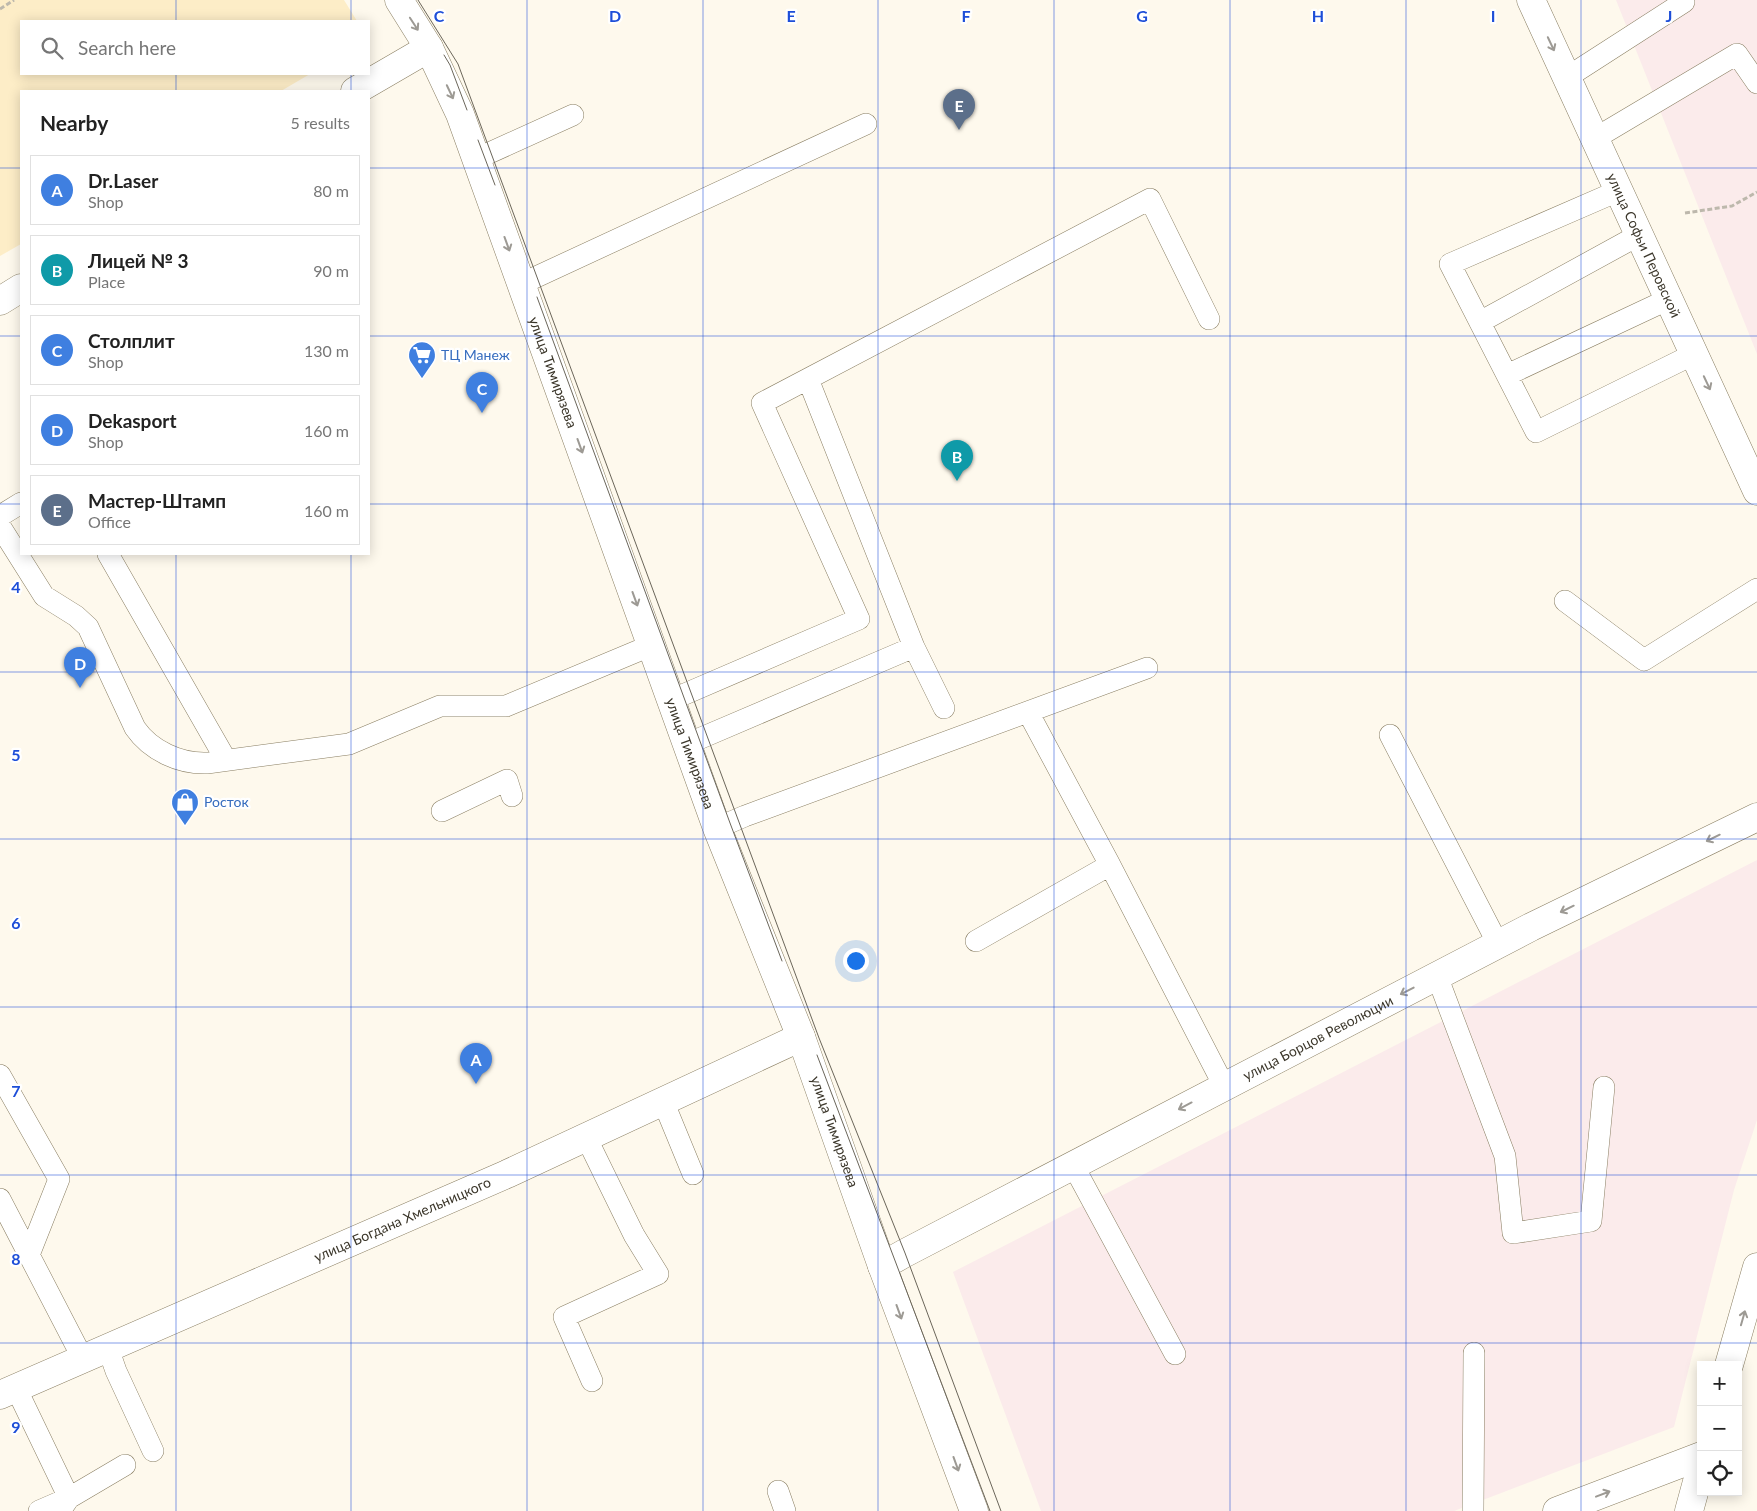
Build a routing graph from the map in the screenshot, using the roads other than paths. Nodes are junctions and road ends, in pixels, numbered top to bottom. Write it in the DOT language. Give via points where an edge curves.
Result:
graph roads {
  1 [pos="399,0"];
  2 [pos="1531,0"];
  3 [pos="1684,2"];
  4 [pos="429,48"];
  5 [pos="1566,78"];
  6 [pos="1757,83"];
  7 [pos="357,90"];
  8 [pos="573,115"];
  9 [pos="866,124"];
  10 [pos="1594,139"];
  11 [pos="476,159"];
  12 [pos="1618,191"];
  13 [pos="1639,235"];
  14 [pos="521,284"];
  15 [pos="20,289"];
  16 [pos="1669,299"];
  17 [pos="0,301"];
  18 [pos="1209,319"];
  19 [pos="1480,322"];
  20 [pos="1694,354"];
  21 [pos="1507,376"];
  22 [pos="808,379"];
  23 [pos="1757,491"];
  24 [pos="20,504"];
  25 [pos="0,516"];
  26 [pos="0,526"];
  27 [pos="109,555"];
  28 [pos="1757,589"];
  29 [pos="1565,601"];
  30 [pos="652,646"];
  31 [pos="914,647"];
  32 [pos="1147,668"];
  33 [pos="671,700"];
  34 [pos="944,708"];
  35 [pos="1028,712"];
  36 [pos="1390,735"];
  37 [pos="687,744"];
  38 [pos="226,760"];
  39 [pos="512,796"];
  40 [pos="442,811"];
  41 [pos="1757,816"];
  42 [pos="717,828"];
  43 [pos="1110,865"];
  44 [pos="976,941"];
  45 [pos="1498,944"];
  46 [pos="1437,976"];
  47 [pos="801,1037"];
  48 [pos="0,1074"];
  49 [pos="1224,1086"];
  50 [pos="1604,1086"];
  51 [pos="663,1101"];
  52 [pos="586,1137"];
  53 [pos="1073,1165"];
  54 [pos="694,1174"];
  55 [pos="0,1199"];
  56 [pos="29,1255"];
  57 [pos="882,1266"];
  58 [pos="1757,1267"];
  59 [pos="108,1348"];
  60 [pos="1474,1353"];
  61 [pos="1175,1354"];
  62 [pos="83,1359"];
  63 [pos="1730,1361"];
  64 [pos="592,1381"];
  65 [pos="8,1392"];
  66 [pos="153,1451"];
  67 [pos="1697,1458"];
  68 [pos="125,1465"];
  69 [pos="1697,1482"];
  70 [pos="778,1491"];
  71 [pos="64,1504"];
  72 [pos="39,1511"];
  73 [pos="785,1511"];
  74 [pos="974,1511"];
  75 [pos="1473,1511"];
  76 [pos="1557,1511"];
  77 [pos="1689,1511"];
  1 -- 4 [label="street, улица Тимирязева, one-way"];
  2 -- 5 [label="street, улица Софьи Перовской, one-way"];
  3 -- 5 [label="lane"];
  4 -- 7 [label="street"];
  4 -- 11 [label="street, улица Тимирязева, one-way" via="460,114"];
  5 -- 10 [label="street, улица Софьи Перовской"];
  6 -- 10 [label="lane" via="1737,54"];
  8 -- 11 [label="lane"];
  9 -- 14 [label="lane"];
  10 -- 12 [label="street, улица Софьи Перовской"];
  11 -- 14 [label="street, улица Тимирязева, one-way"];
  12 -- 13 [label="street, улица Софьи Перовской"];
  12 -- 19 [label="lane" via="1450,264"];
  13 -- 16 [label="street, улица Софьи Перовской"];
  13 -- 19 [label="lane"];
  14 -- 30 [label="street, улица Тимирязева, one-way"];
  15 -- 17 [label="street"];
  16 -- 20 [label="street, улица Софьи Перовской"];
  16 -- 21 [label="lane"];
  18 -- 22 [label="lane" via="1150,199"];
  19 -- 21 [label="lane"];
  20 -- 21 [label="lane" via="1536,432"];
  20 -- 23 [label="street, улица Софьи Перовской, one-way"];
  22 -- 31 [label="lane"];
  22 -- 33 [label="lane" via="762,403 859,619"];
  24 -- 25 [label="lane"];
  26 -- 38 [label="lane" via="44,596 88,626 142,738 151,746 185,762"];
  27 -- 38 [label="lane"];
  28 -- 29 [label="lane" via="1644,660"];
  30 -- 33 [label="street, улица Тимирязева"];
  30 -- 38 [label="lane" via="506,706 440,706 349,744"];
  31 -- 34 [label="lane"];
  31 -- 37 [label="lane"];
  32 -- 35 [label="lane"];
  33 -- 37 [label="street, улица Тимирязева"];
  35 -- 42 [label="lane"];
  35 -- 43 [label="lane"];
  36 -- 45 [label="lane"];
  37 -- 42 [label="street, улица Тимирязева"];
  39 -- 40 [label="lane" via="506,780"];
  41 -- 45 [label="street, улица Борцов Революции, one-way"];
  42 -- 47 [label="street, улица Тимирязева"];
  43 -- 44 [label="lane"];
  43 -- 49 [label="lane"];
  45 -- 46 [label="street, улица Борцов Революции"];
  46 -- 49 [label="street, улица Борцов Революции, one-way"];
  46 -- 50 [label="lane" via="1505,1156 1513,1233 1591,1221"];
  47 -- 51 [label="street, улица Богдана Хмельницкого"];
  47 -- 57 [label="street, улица Тимирязева"];
  48 -- 56 [label="lane" via="59,1179"];
  49 -- 53 [label="street, улица Борцов Революции, one-way"];
  51 -- 52 [label="street, улица Богдана Хмельницкого"];
  51 -- 54 [label="lane"];
  52 -- 59 [label="street, улица Богдана Хмельницкого"];
  52 -- 64 [label="lane" via="634,1234 658,1274 564,1317"];
  53 -- 57 [label="street, улица Борцов Революции"];
  53 -- 61 [label="lane"];
  55 -- 56 [label="lane"];
  56 -- 62 [label="lane"];
  57 -- 74 [label="street, улица Тимирязева, one-way"];
  63 -- 58 [label="street, one-way"];
  59 -- 62 [label="street, улица Богдана Хмельницкого"];
  59 -- 66 [label="lane"];
  60 -- 75 [label="lane"];
  62 -- 65 [label="street, улица Богдана Хмельницкого"];
  65 -- 71 [label="lane"];
  76 -- 67 [label="street, one-way"];
  68 -- 71 [label="lane"];
  69 -- 77 [label="street"];
  70 -- 73 [label="lane"];
  71 -- 72 [label="lane"];
}
